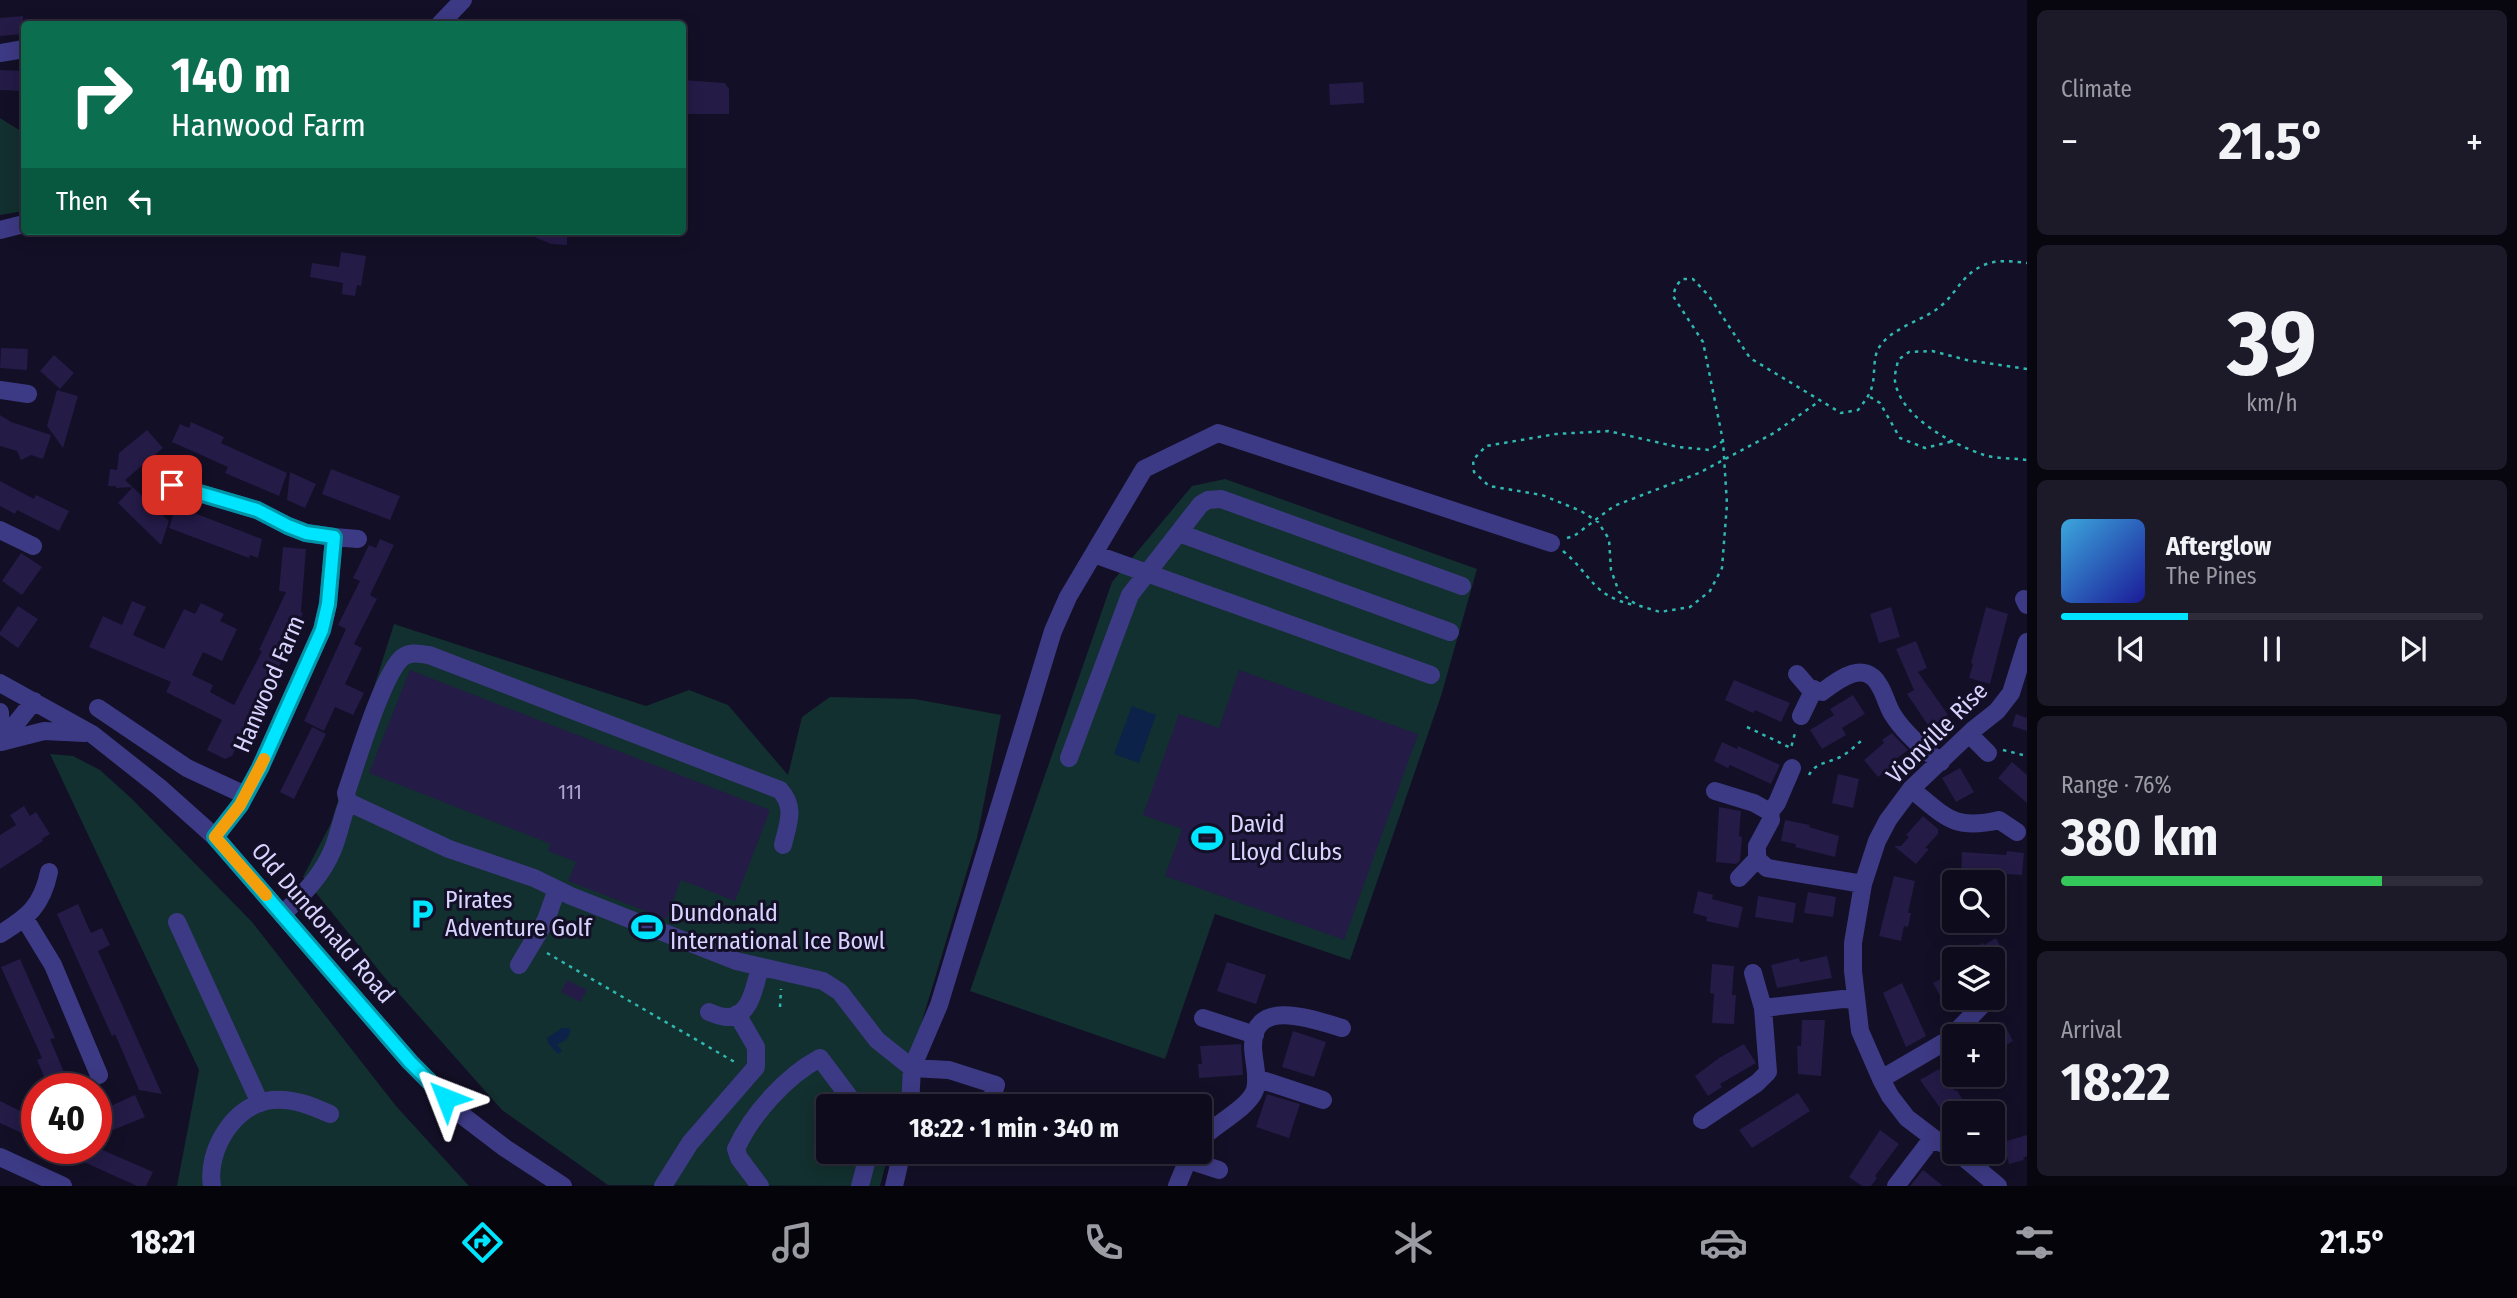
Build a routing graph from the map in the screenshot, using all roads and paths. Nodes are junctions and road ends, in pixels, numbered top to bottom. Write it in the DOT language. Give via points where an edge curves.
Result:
graph roads {
  1 [pos="463,0"];
  2 [pos="443,21"];
  3 [pos="21,50"];
  4 [pos="0,53"];
  5 [pos="21,225"];
  6 [pos="0,230"];
  7 [pos="2027,262"];
  8 [pos="2027,369"];
  9 [pos="0,390"];
  10 [pos="28,394"];
  11 [pos="1868,397"];
  12 [pos="1821,400"];
  13 [pos="1723,440"];
  14 [pos="1954,441"];
  15 [pos="1724,459"];
  16 [pos="2027,460"];
  17 [pos="172,485"];
  18 [pos="1596,521"];
  19 [pos="1179,533"];
  20 [pos="1,534"];
  21 [pos="334,537"];
  22 [pos="358,538"];
  23 [pos="1551,543"];
  24 [pos="33,546"];
  25 [pos="1094,554"];
  26 [pos="1148,574"];
  27 [pos="1462,586"];
  28 [pos="1637,606"];
  29 [pos="1450,632"];
  30 [pos="2027,642"];
  31 [pos="1797,674"];
  32 [pos="1431,675"];
  33 [pos="2022,676"];
  34 [pos="0,683"];
  35 [pos="1814,689"];
  36 [pos="34,701"];
  37 [pos="98,708"];
  38 [pos="0,712"];
  39 [pos="1801,716"];
  40 [pos="1747,727"];
  41 [pos="92,734"];
  42 [pos="1969,734"];
  43 [pos="1861,741"];
  44 [pos="1,743"];
  45 [pos="1988,752"];
  46 [pos="2027,756"];
  47 [pos="1069,758"];
  48 [pos="1941,762"];
  49 [pos="1792,768"];
  50 [pos="1808,778"];
  51 [pos="1910,789"];
  52 [pos="1715,791"];
  53 [pos="246,795"];
  54 [pos="348,802"];
  55 [pos="1770,812"];
  56 [pos="2017,832"];
  57 [pos="215,837"];
  58 [pos="783,845"];
  59 [pos="1757,859"];
  60 [pos="49,872"];
  61 [pos="1739,878"];
  62 [pos="1863,884"];
  63 [pos="557,889"];
  64 [pos="283,914"];
  65 [pos="25,919"];
  66 [pos="177,922"];
  67 [pos="0,934"];
  68 [pos="531,944"];
  69 [pos="519,965"];
  70 [pos="760,967"];
  71 [pos="1753,973"];
  72 [pos="1856,1000"];
  73 [pos="1763,1008"];
  74 [pos="1977,1010"];
  75 [pos="709,1012"];
  76 [pos="737,1014"];
  77 [pos="1203,1018"];
  78 [pos="1342,1028"];
  79 [pos="1255,1035"];
  80 [pos="912,1068"];
  81 [pos="98,1073"];
  82 [pos="1256,1078"];
  83 [pos="1881,1079"];
  84 [pos="745,1080"];
  85 [pos="777,1091"];
  86 [pos="847,1094"];
  87 [pos="910,1094"];
  88 [pos="993,1094"];
  89 [pos="1323,1100"];
  90 [pos="260,1103"];
  91 [pos="330,1114"];
  92 [pos="1702,1120"];
  93 [pos="1212,1128"];
  94 [pos="1936,1140"];
  95 [pos="1942,1143"];
  96 [pos="0,1157"];
  97 [pos="866,1164"];
  98 [pos="899,1164"];
  99 [pos="1186,1164"];
  100 [pos="1205,1164"];
  101 [pos="1972,1164"];
  102 [pos="1219,1171"];
  103 [pos="63,1186"];
  104 [pos="212,1186"];
  105 [pos="563,1186"];
  106 [pos="663,1186"];
  107 [pos="760,1186"];
  108 [pos="860,1186"];
  109 [pos="894,1186"];
  110 [pos="1177,1186"];
  111 [pos="1896,1186"];
  112 [pos="1998,1186"];
  1 -- 2 [label="street"];
  3 -- 4 [label="street"];
  5 -- 6 [label="street"];
  7 -- 11 [label="path" via="1981,266 1962,280 1943,304 1890,335 1878,348"];
  8 -- 14 [label="path" via="1932,351 1909,352 1898,360 1894,379 1901,402 1913,416"];
  9 -- 10 [label="street"];
  11 -- 12 [label="path" via="1858,410 1841,413"];
  11 -- 14 [label="path" via="1880,403 1900,438 1925,448"];
  12 -- 13 [label="path" via="1750,358 1709,296 1693,279 1682,279 1673,296 1703,342"];
  12 -- 15 [label="path" via="1774,433"];
  13 -- 15 [label="path"];
  13 -- 18 [label="path" via="1710,450 1608,431 1556,433 1486,446 1473,460 1474,472 1489,486 1542,495"];
  14 -- 16 [label="path" via="1985,455"];
  15 -- 18 [label="path" via="1614,506"];
  15 -- 28 [label="path" via="1727,504 1722,568 1710,591 1690,607 1660,612"];
  17 -- 21 [label="street" via="257,510 297,530"];
  18 -- 23 [label="path" via="1574,536"];
  18 -- 28 [label="path" via="1609,539 1611,570 1619,592"];
  19 -- 26 [label="street"];
  19 -- 27 [label="street" via="1201,504 1221,499"];
  19 -- 29 [label="street"];
  20 -- 24 [label="street"];
  21 -- 22 [label="street"];
  21 -- 53 [label="street, Hanwood Farm" via="322,630"];
  23 -- 25 [label="street" via="1218,433 1144,469"];
  23 -- 28 [label="path" via="1567,554 1590,582 1617,601"];
  25 -- 26 [label="street"];
  25 -- 80 [label="street" via="1053,631 939,1004"];
  26 -- 32 [label="street"];
  26 -- 47 [label="street" via="1130,595"];
  30 -- 33 [label="street, Vionville Rise"];
  31 -- 35 [label="street"];
  33 -- 42 [label="street, Vionville Rise" via="1997,711"];
  34 -- 36 [label="street, Old Dundonald Road"];
  35 -- 39 [label="street"];
  35 -- 48 [label="street" via="1822,692 1846,675 1864,673 1878,682 1892,715 1915,742"];
  36 -- 41 [label="street, Old Dundonald Road"];
  36 -- 44 [label="street"];
  37 -- 53 [label="street" via="187,768"];
  38 -- 44 [label="street"];
  39 -- 40 [label="path" via="1791,748"];
  41 -- 44 [label="street" via="44,731"];
  41 -- 57 [label="street, Old Dundonald Road"];
  42 -- 45 [label="street"];
  42 -- 48 [label="street, Vionville Rise"];
  43 -- 50 [label="path" via="1840,758 1811,770"];
  45 -- 46 [label="path" via="1998,748"];
  48 -- 51 [label="street, Vionville Rise"];
  49 -- 55 [label="street"];
  51 -- 56 [label="street" via="1951,820 1976,825 1999,820"];
  51 -- 62 [label="street, Vionville Rise" via="1877,841"];
  52 -- 55 [label="street"];
  53 -- 57 [label="street, Hanwood Farm"];
  54 -- 58 [label="street" via="346,793 386,681 402,657 429,654 780,790 790,810"];
  54 -- 63 [label="street" via="449,849"];
  54 -- 64 [label="street" via="322,870"];
  55 -- 59 [label="street"];
  57 -- 64 [label="street, Old Dundonald Road"];
  59 -- 61 [label="street"];
  59 -- 62 [label="street" via="1768,868"];
  60 -- 65 [label="street" via="45,890"];
  62 -- 72 [label="street, Vionville Rise" via="1853,943"];
  63 -- 68 [label="street"];
  63 -- 70 [label="street"];
  64 -- 105 [label="street, Old Dundonald Road" via="410,1062 463,1116"];
  65 -- 67 [label="street"];
  65 -- 81 [label="street" via="53,965"];
  66 -- 90 [label="street"];
  68 -- 69 [label="street"];
  68 -- 84 [label="path" via="745,1068 734,1080"];
  70 -- 76 [label="street" via="747,1006"];
  70 -- 80 [label="street" via="804,975 840,992 877,1040"];
  71 -- 73 [label="street"];
  72 -- 73 [label="street"];
  72 -- 83 [label="street, Vionville Rise" via="1860,1031"];
  73 -- 92 [label="street" via="1768,1072"];
  74 -- 83 [label="street" via="1948,1040"];
  75 -- 76 [label="street" via="727,1017"];
  76 -- 84 [label="street" via="756,1047 756,1066"];
  77 -- 79 [label="street"];
  78 -- 79 [label="street" via="1298,1014 1275,1016 1262,1023"];
  79 -- 82 [label="street"];
  80 -- 87 [label="street"];
  80 -- 88 [label="street" via="948,1070 996,1085"];
  82 -- 89 [label="street"];
  82 -- 93 [label="street" via="1247,1101"];
  83 -- 94 [label="street, Vionville Rise" via="1907,1118"];
  84 -- 85 [label="street"];
  84 -- 106 [label="street" via="690,1143"];
  85 -- 86 [label="street" via="798,1070 820,1058"];
  85 -- 107 [label="street" via="736,1149"];
  90 -- 91 [label="street" via="290,1100"];
  90 -- 104 [label="street" via="226,1130 215,1151"];
  94 -- 95 [label="street, Vionville Rise"];
  94 -- 111 [label="street"];
  96 -- 103 [label="street"];
  97 -- 108 [label="street"];
  98 -- 109 [label="street"];
  99 -- 110 [label="street"];
  100 -- 102 [label="street"];
  101 -- 112 [label="street, Vionville Rise"];
}
